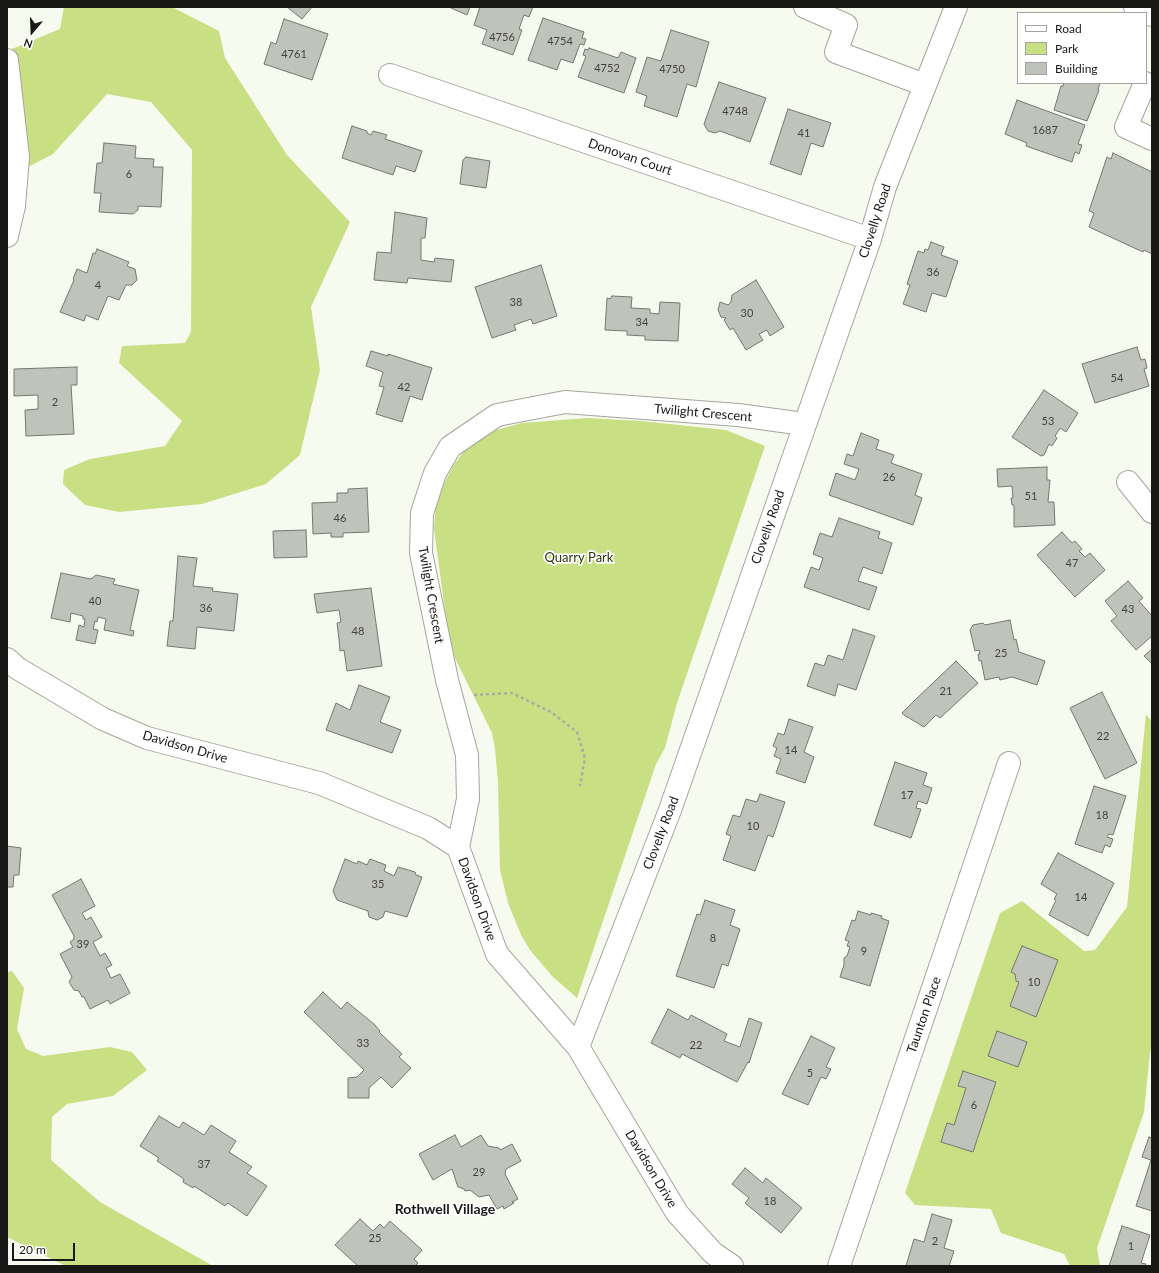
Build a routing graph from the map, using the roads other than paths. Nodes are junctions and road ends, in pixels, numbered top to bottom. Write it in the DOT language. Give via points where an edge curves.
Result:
graph roads {
  1 [pos="805,7"];
  2 [pos="956,7"];
  3 [pos="1135,7"];
  4 [pos="1146,12"];
  5 [pos="7,60"];
  6 [pos="1152,65"];
  7 [pos="390,75"];
  8 [pos="1147,79"];
  9 [pos="1145,84"];
  10 [pos="925,86"];
  11 [pos="1152,139"];
  12 [pos="7,236"];
  13 [pos="870,239"];
  14 [pos="804,424"];
  15 [pos="1128,482"];
  16 [pos="1152,512"];
  17 [pos="7,659"];
  18 [pos="1009,763"];
  19 [pos="458,847"];
  20 [pos="578,1047"];
  21 [pos="732,1266"];
  22 [pos="839,1266"];
  1 -- 10 [label="street" via="846,25 836,52"];
  2 -- 10 [label="street, Clovelly Road"];
  3 -- 4 [label="street"];
  5 -- 12 [label="street" via="18,157 14,206"];
  6 -- 8 [label="street"];
  7 -- 13 [label="street, Donovan Court"];
  9 -- 11 [label="street" via="1126,127"];
  10 -- 13 [label="street, Clovelly Road" via="885,187"];
  13 -- 14 [label="street, Clovelly Road"];
  14 -- 19 [label="street, Twilight Crescent" via="738,415 565,402 497,415 450,447 435,474 422,513 421,553 451,696 467,755 468,799"];
  14 -- 20 [label="street, Clovelly Road" via="670,810"];
  15 -- 16 [label="street"];
  17 -- 19 [label="street, Davidson Drive" via="17,668 103,719 147,738 319,783 428,828"];
  18 -- 22 [label="street, Taunton Place"];
  19 -- 20 [label="street, Davidson Drive" via="497,954"];
  20 -- 21 [label="street, Davidson Drive" via="677,1213 713,1253"];
}
